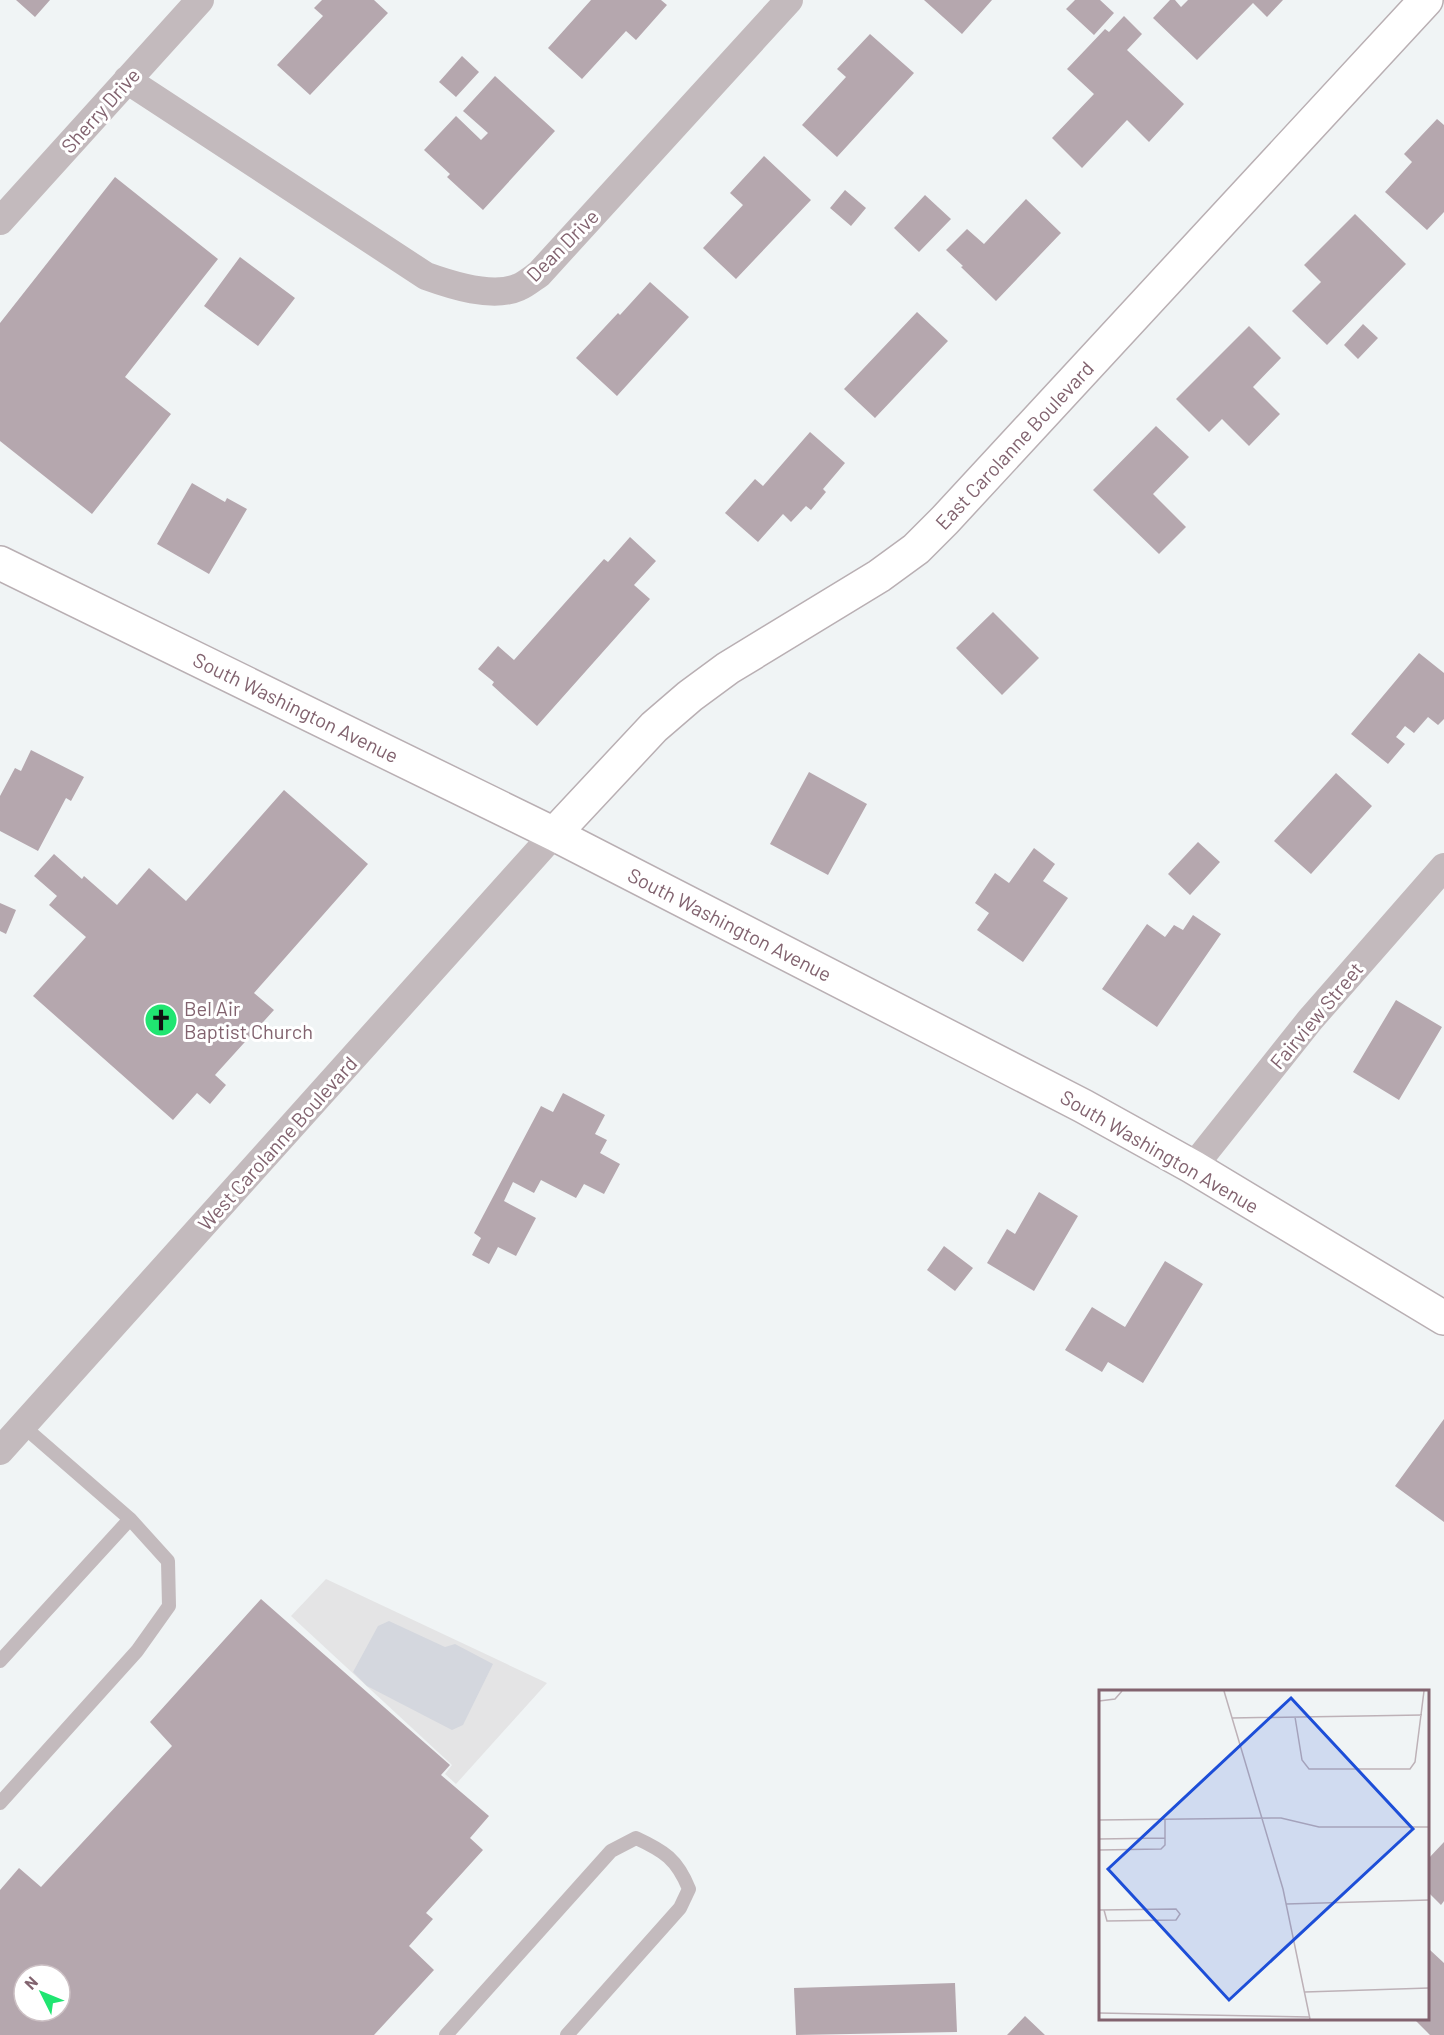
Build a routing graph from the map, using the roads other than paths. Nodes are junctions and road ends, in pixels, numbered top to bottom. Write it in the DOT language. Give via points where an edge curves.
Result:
graph roads {
  1 [pos="200,0"];
  2 [pos="789,0"];
  3 [pos="1426,0"];
  4 [pos="127,80"];
  5 [pos="0,221"];
  6 [pos="0,562"];
  7 [pos="554,834"];
  8 [pos="1444,867"];
  9 [pos="1193,1167"];
  10 [pos="1444,1318"];
  11 [pos="23,1426"];
  12 [pos="0,1451"];
  13 [pos="130,1519"];
  14 [pos="0,1661"];
  15 [pos="0,1803"];
  16 [pos="446,2035"];
  17 [pos="567,2035"];
  1 -- 4 [label="street, Sherry Drive"];
  2 -- 4 [label="street, Dean Drive" via="539,273 519,288 503,291 481,291 426,276"];
  3 -- 7 [label="street, East Carolanne Boulevard" via="916,549 690,696 654,727"];
  4 -- 5 [label="street, Sherry Drive"];
  6 -- 7 [label="street, South Washington Avenue"];
  7 -- 9 [label="street, South Washington Avenue" via="1083,1106"];
  7 -- 11 [label="street, West Carolanne Boulevard"];
  8 -- 9 [label="street, Fairview Street" via="1310,1020"];
  9 -- 10 [label="street, South Washington Avenue"];
  11 -- 12 [label="street, West Carolanne Boulevard"];
  11 -- 13 [label="lane"];
  13 -- 14 [label="lane"];
  13 -- 15 [label="lane" via="168,1561 169,1606 137,1651"];
  16 -- 17 [label="lane" via="611,1851 636,1838 662,1850 682,1872 689,1889 680,1908"];
}
